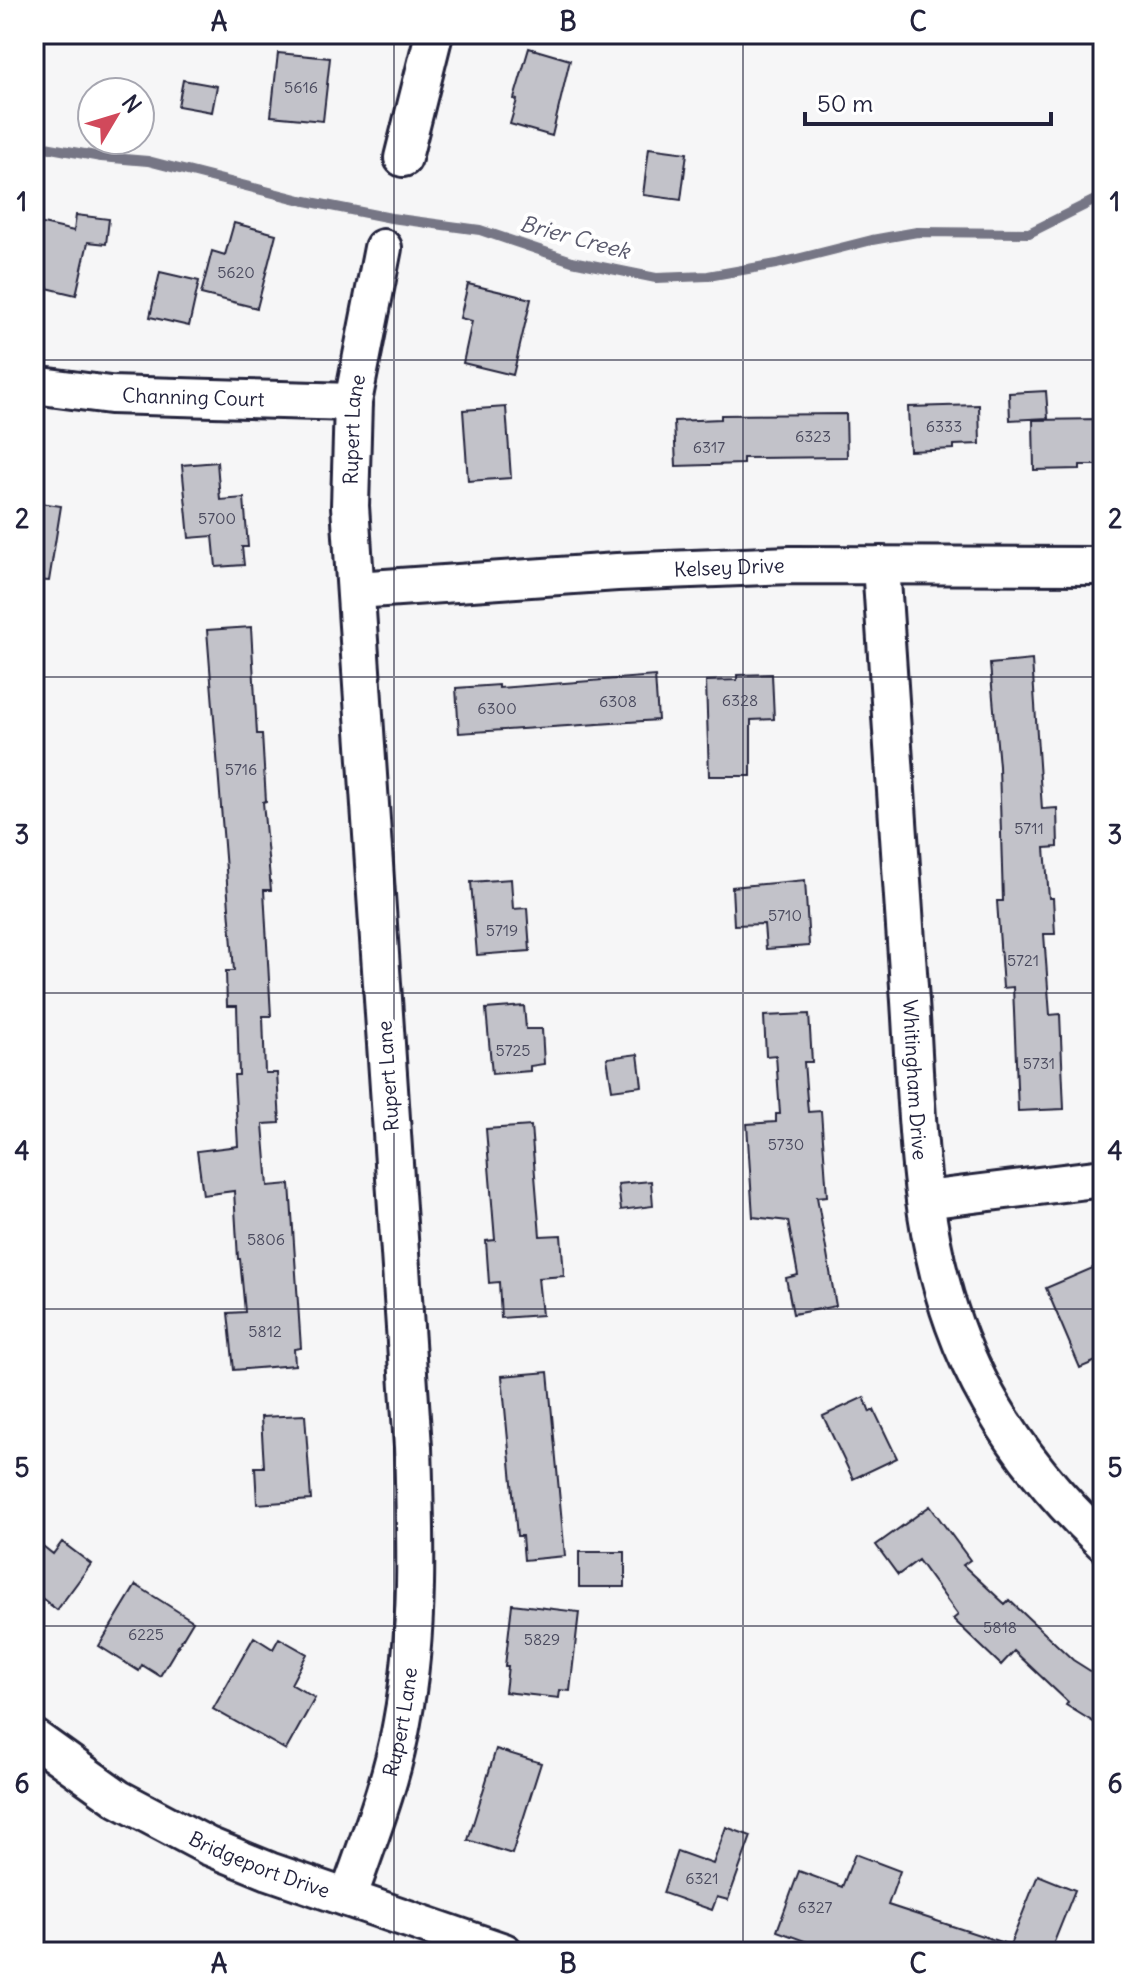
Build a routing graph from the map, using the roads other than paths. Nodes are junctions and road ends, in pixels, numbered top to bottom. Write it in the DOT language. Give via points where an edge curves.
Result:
graph roads {
  1 [pos="434,34"];
  2 [pos="403,158"];
  3 [pos="383,248"];
  4 [pos="34,385"];
  5 [pos="353,402"];
  6 [pos="881,565"];
  7 [pos="1103,566"];
  8 [pos="356,590"];
  9 [pos="1103,1178"];
  10 [pos="925,1200"];
  11 [pos="1103,1542"];
  12 [pos="34,1738"];
  13 [pos="348,1898"];
  14 [pos="504,1952"];
  1 -- 2 [label="street"];
  3 -- 5 [label="street, Rupert Lane"];
  4 -- 5 [label="street, Channing Court" via="110,395"];
  5 -- 8 [label="street, Rupert Lane" via="350,506"];
  6 -- 7 [label="street, Kelsey Drive"];
  6 -- 8 [label="street, Kelsey Drive" via="617,572"];
  6 -- 10 [label="street, Whitingham Drive"];
  8 -- 13 [label="street, Rupert Lane" via="416,1545 402,1724"];
  9 -- 10 [label="street"];
  10 -- 11 [label="street, Whitingham Drive" via="927,1230 954,1327 983,1388 1053,1492"];
  12 -- 13 [label="street, Bridgeport Drive" via="119,1799 208,1846"];
  13 -- 14 [label="street, Bridgeport Drive"];
}
